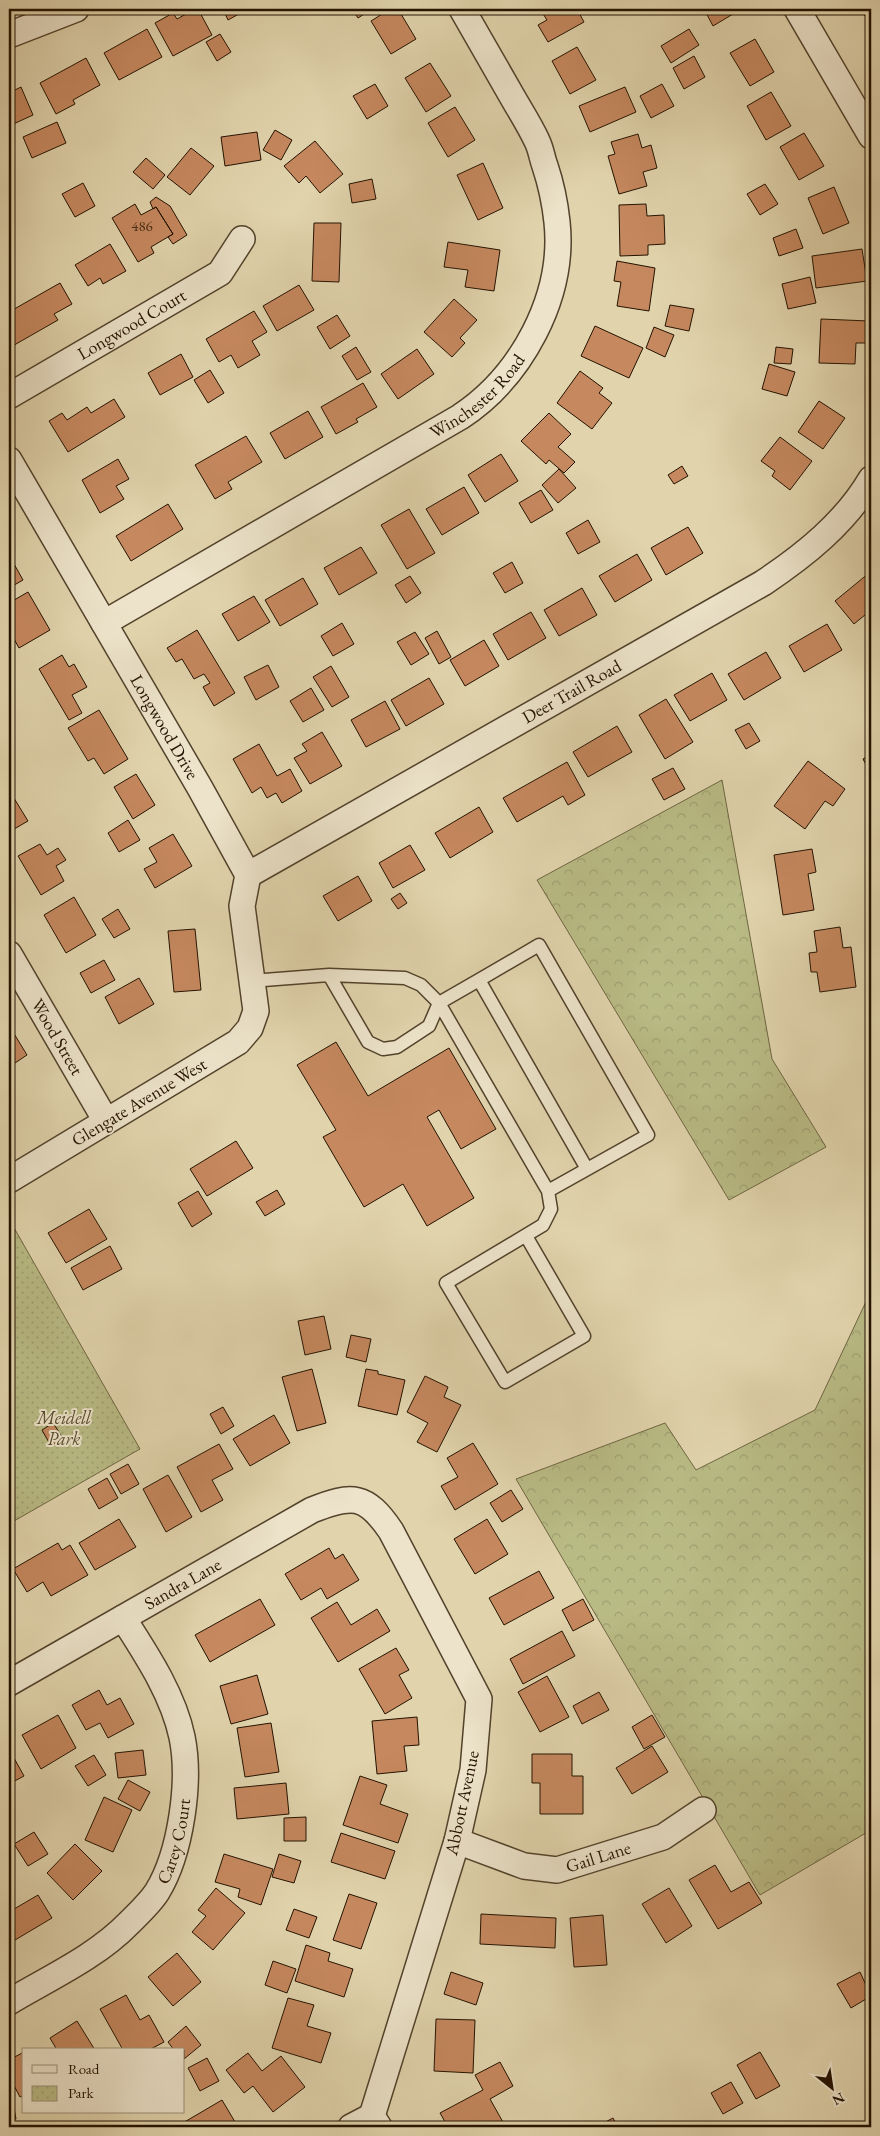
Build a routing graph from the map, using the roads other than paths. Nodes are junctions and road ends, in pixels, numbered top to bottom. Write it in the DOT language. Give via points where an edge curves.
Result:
graph roads {
  1 [pos="76,9"];
  2 [pos="462,9"];
  3 [pos="796,9"];
  4 [pos="9,35"];
  5 [pos="871,136"];
  6 [pos="242,239"];
  7 [pos="9,396"];
  8 [pos="9,460"];
  9 [pos="871,479"];
  10 [pos="104,623"];
  11 [pos="248,875"];
  12 [pos="9,954"];
  13 [pos="329,975"];
  14 [pos="479,980"];
  15 [pos="252,981"];
  16 [pos="439,1003"];
  17 [pos="106,1121"];
  18 [pos="587,1169"];
  19 [pos="9,1180"];
  20 [pos="548,1191"];
  21 [pos="526,1236"];
  22 [pos="362,1500"];
  23 [pos="123,1618"];
  24 [pos="9,1683"];
  25 [pos="703,1810"];
  26 [pos="457,1841"];
  27 [pos="9,2002"];
  28 [pos="367,2123"];
  1 -- 4 [label="street"];
  2 -- 10 [label="street, Winchester Road" via="537,141 558,222 556,261 548,296 524,353 496,388 460,417"];
  3 -- 5 [label="street"];
  6 -- 7 [label="street, Longwood Court" via="220,273"];
  8 -- 10 [label="street, Longwood Drive"];
  9 -- 11 [label="street, Deer Trail Road" via="861,497 838,523 790,565 763,583"];
  10 -- 11 [label="street, Longwood Drive"];
  11 -- 15 [label="street" via="242,906"];
  12 -- 17 [label="street, Wood Street"];
  13 -- 15 [label="lane"];
  13 -- 16 [label="lane" via="404,978 421,985"];
  13 -- 16 [label="lane" via="368,1042 383,1049 397,1046 429,1026"];
  14 -- 16 [label="lane"];
  14 -- 18 [label="lane"];
  14 -- 18 [label="lane" via="539,944 648,1135"];
  15 -- 17 [label="street, Glengate Avenue West" via="256,1011 250,1028 238,1042"];
  16 -- 20 [label="lane"];
  17 -- 19 [label="street, Glengate Avenue West"];
  18 -- 20 [label="lane"];
  20 -- 21 [label="lane" via="551,1209 543,1225"];
  21 -- 21 [label="lane" via="446,1283 505,1382 584,1336"];
  22 -- 23 [label="street, Sandra Lane" via="336,1500 312,1510"];
  22 -- 26 [label="street, Abbott Avenue" via="381,1515 391,1531 479,1699 473,1770"];
  23 -- 24 [label="street, Sandra Lane"];
  23 -- 27 [label="street, Carey Court" via="150,1660 182,1736 186,1769 181,1818 172,1856 156,1892 128,1924 100,1948"];
  25 -- 26 [label="street, Gail Lane" via="663,1836 557,1870 524,1866"];
  26 -- 28 [label="street, Abbott Avenue"];
}
